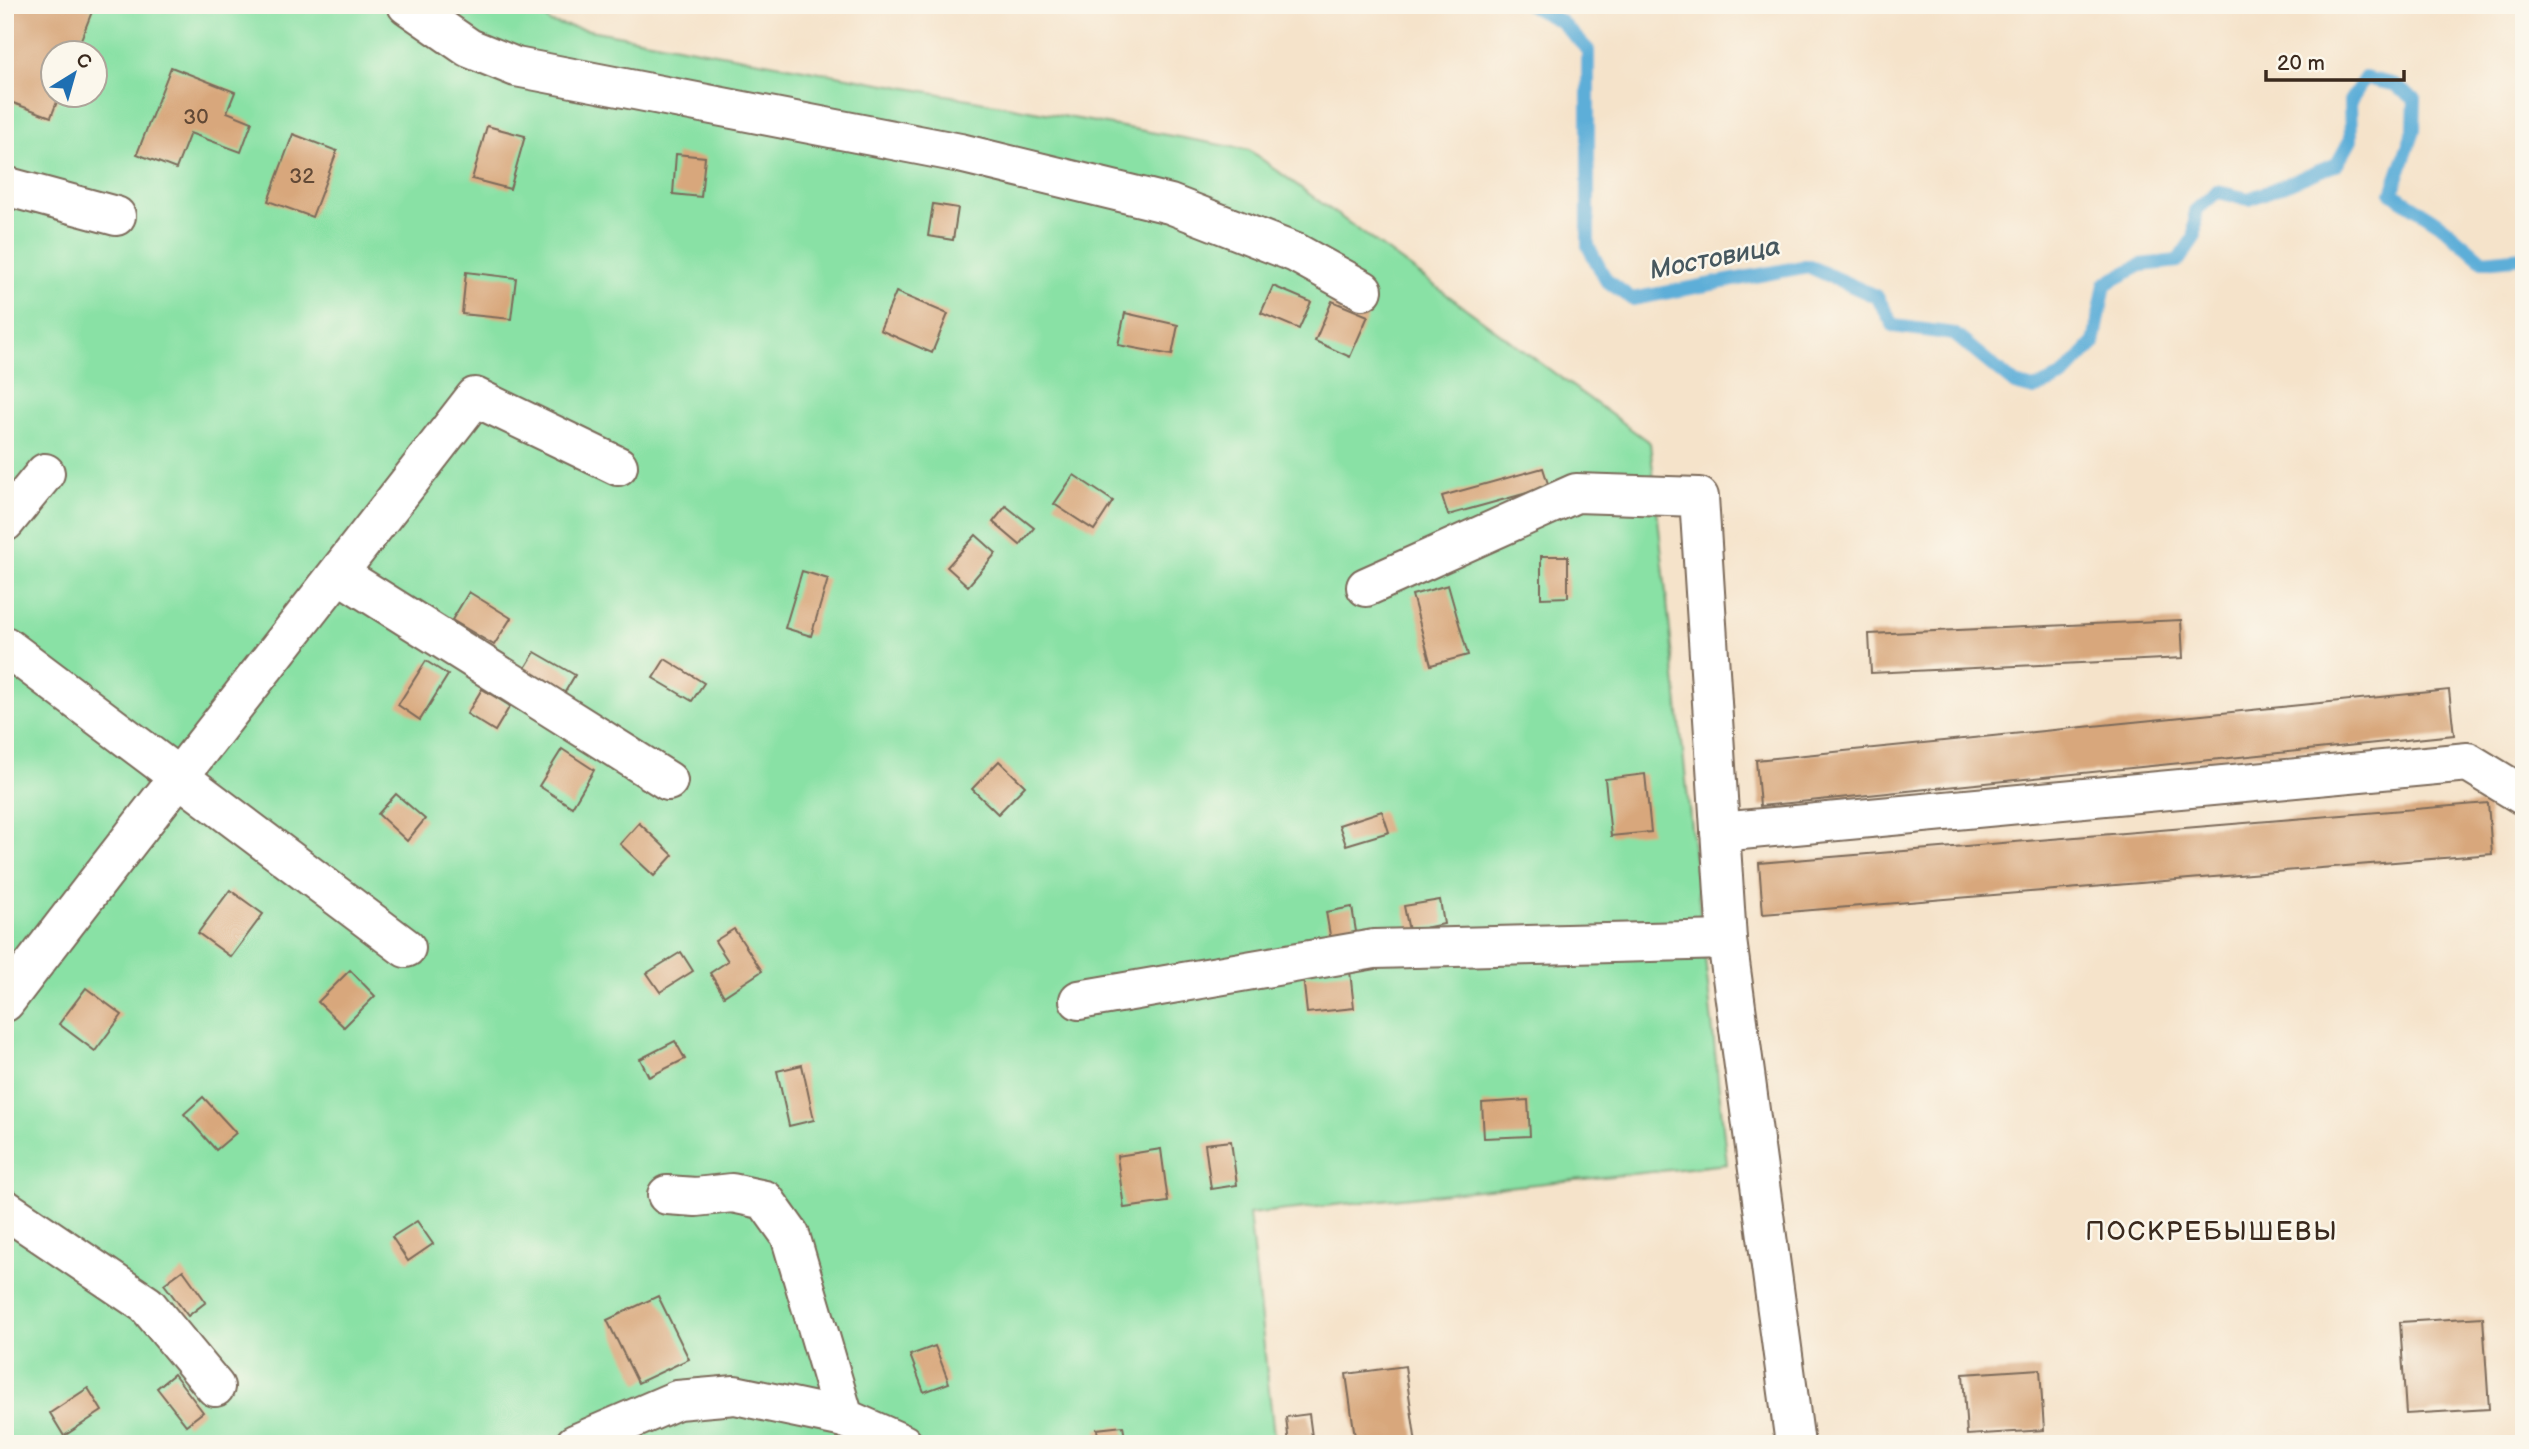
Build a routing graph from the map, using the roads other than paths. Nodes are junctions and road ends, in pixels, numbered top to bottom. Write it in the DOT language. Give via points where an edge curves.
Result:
graph roads {
  1 [pos="407,5"];
  2 [pos="5,186"];
  3 [pos="116,216"];
  4 [pos="1363,290"];
  5 [pos="618,466"];
  6 [pos="45,473"];
  7 [pos="5,522"];
  8 [pos="339,574"];
  9 [pos="1366,587"];
  10 [pos="5,646"];
  11 [pos="177,775"];
  12 [pos="668,781"];
  13 [pos="2524,796"];
  14 [pos="1720,832"];
  15 [pos="1727,940"];
  16 [pos="406,948"];
  17 [pos="1079,1000"];
  18 [pos="5,1002"];
  19 [pos="667,1195"];
  20 [pos="5,1209"];
  21 [pos="215,1387"];
  22 [pos="844,1418"];
  23 [pos="575,1444"];
  24 [pos="903,1444"];
  25 [pos="1795,1444"];
  1 -- 4 [label="street" via="469,48 516,67 960,153 1171,204 1296,253"];
  2 -- 3 [label="street"];
  5 -- 8 [label="street" via="475,397"];
  6 -- 7 [label="street"];
  8 -- 11 [label="street"];
  8 -- 12 [label="street"];
  9 -- 14 [label="street" via="1576,493 1699,496"];
  10 -- 11 [label="street"];
  11 -- 16 [label="street"];
  11 -- 18 [label="street"];
  13 -- 14 [label="street" via="2468,762"];
  14 -- 15 [label="street"];
  15 -- 17 [label="street" via="1374,949"];
  15 -- 25 [label="street"];
  19 -- 22 [label="street" via="732,1193 765,1200 790,1235"];
  20 -- 21 [label="street" via="147,1305"];
  22 -- 23 [label="street" via="735,1395 677,1400"];
  22 -- 24 [label="street"];
}
